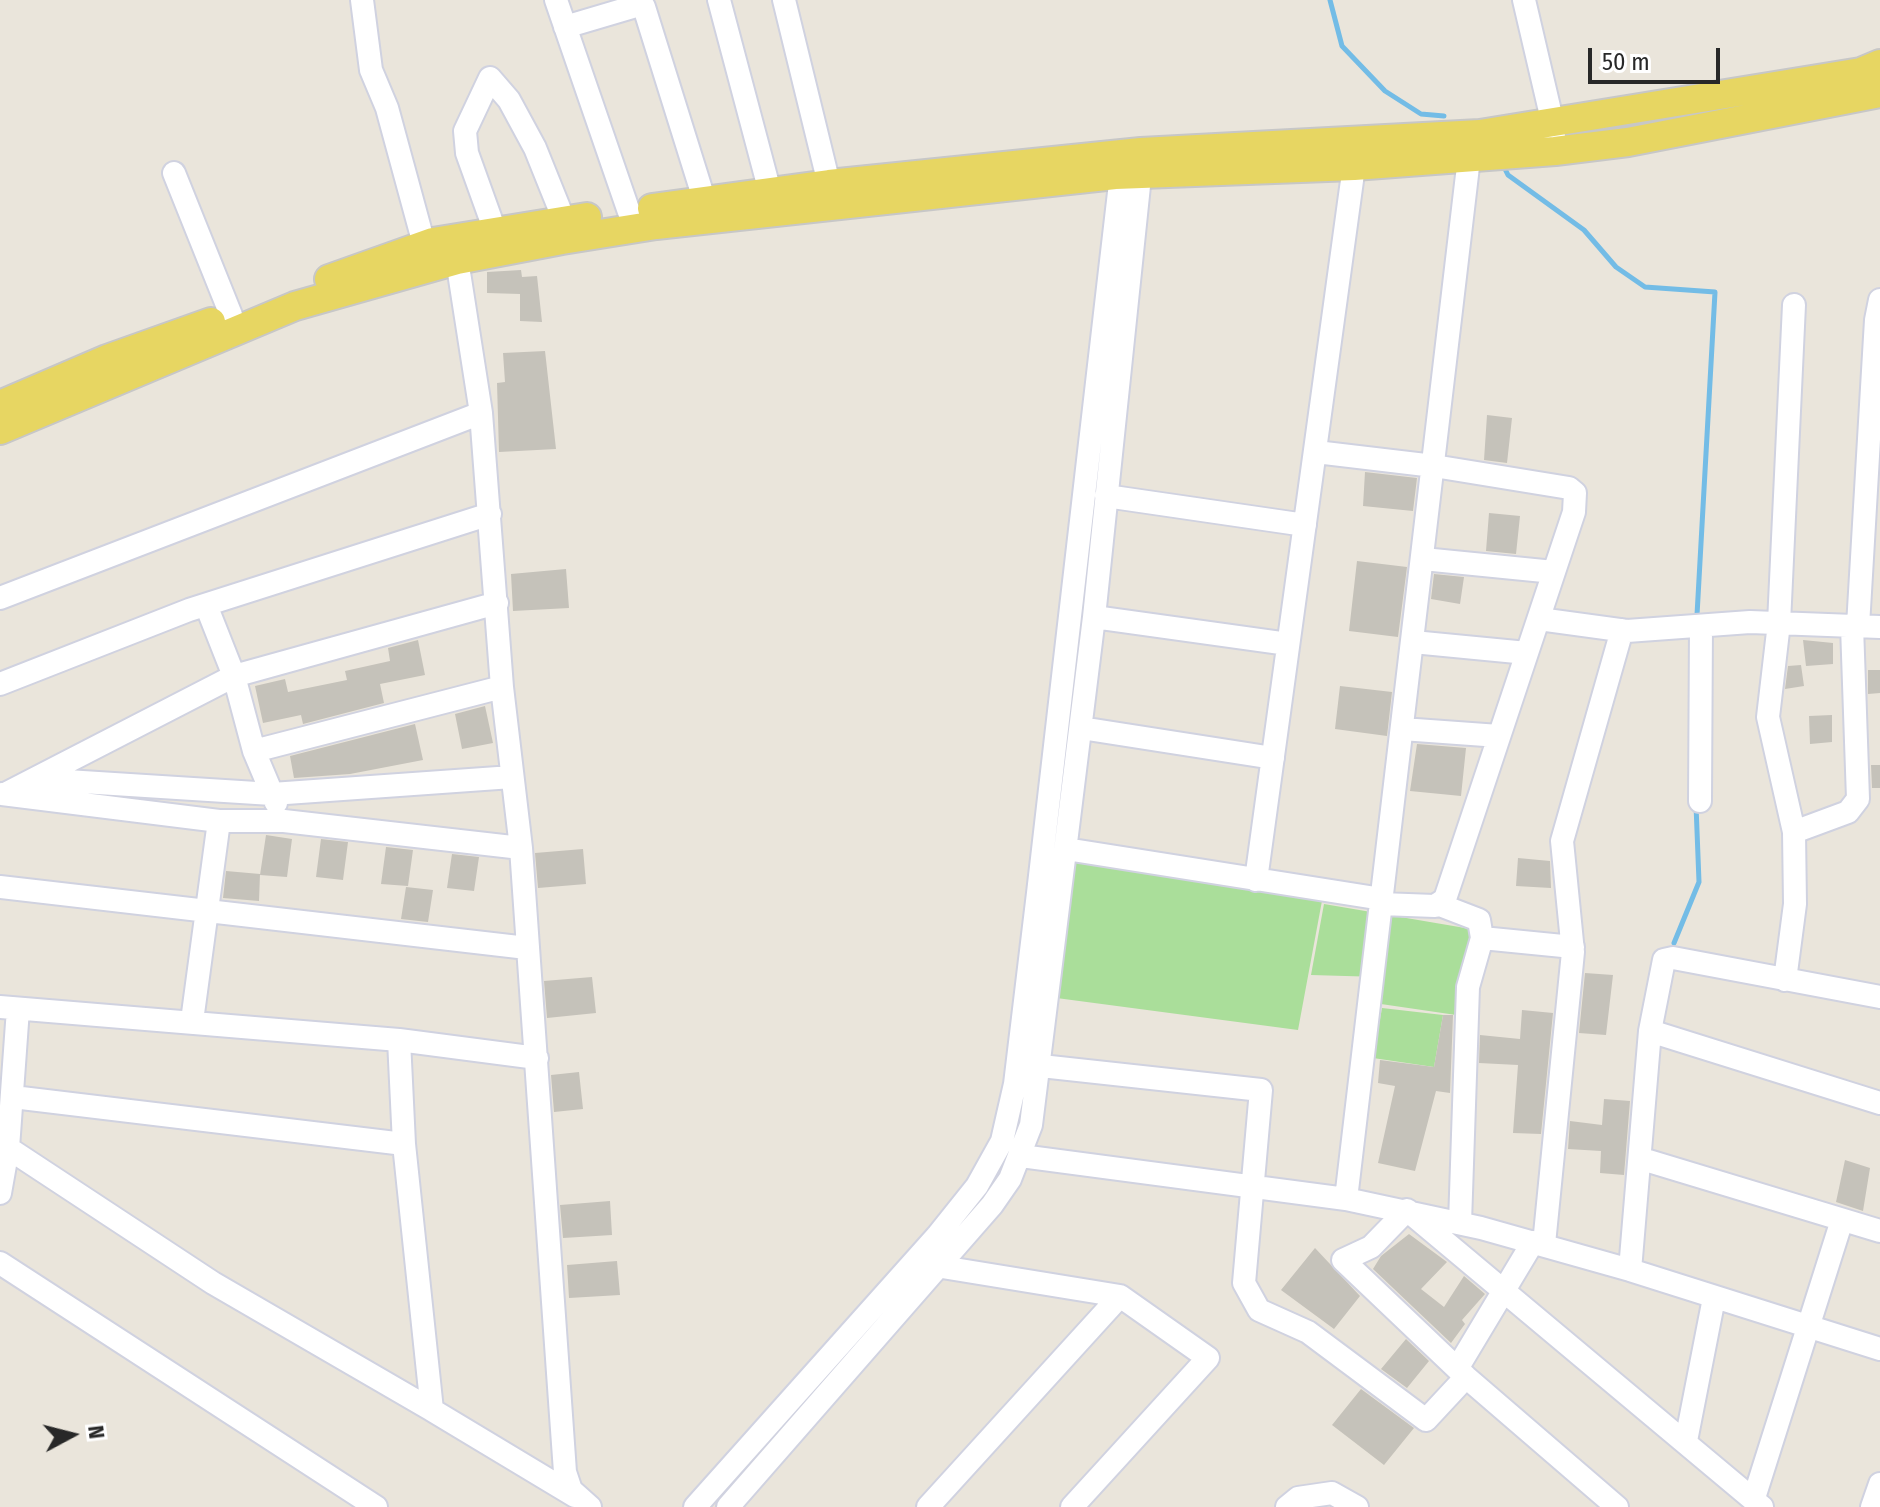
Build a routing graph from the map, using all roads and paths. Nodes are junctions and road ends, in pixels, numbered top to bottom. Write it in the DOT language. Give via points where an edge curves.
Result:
graph roads {
  1 [pos="362,0"];
  2 [pos="556,0"];
  3 [pos="719,0"];
  4 [pos="784,0"];
  5 [pos="1524,0"];
  6 [pos="565,27"];
  7 [pos="1880,64"];
  8 [pos="1880,93"];
  9 [pos="1554,137"];
  10 [pos="1469,158"];
  11 [pos="1131,164"];
  12 [pos="1354,166"];
  13 [pos="174,173"];
  14 [pos="829,184"];
  15 [pos="770,192"];
  16 [pos="704,199"];
  17 [pos="629,212"];
  18 [pos="564,220"];
  19 [pos="495,231"];
  20 [pos="424,244"];
  21 [pos="456,249"];
  22 [pos="1880,300"];
  23 [pos="1794,305"];
  24 [pos="231,315"];
  25 [pos="0,405"];
  26 [pos="481,413"];
  27 [pos="0,430"];
  28 [pos="1316,452"];
  29 [pos="1434,466"];
  30 [pos="1106,496"];
  31 [pos="490,514"];
  32 [pos="1305,525"];
  33 [pos="1423,559"];
  34 [pos="1554,572"];
  35 [pos="0,598"];
  36 [pos="497,603"];
  37 [pos="206,605"];
  38 [pos="1094,617"];
  39 [pos="1539,619"];
  40 [pos="1779,623"];
  41 [pos="1701,626"];
  42 [pos="1863,626"];
  43 [pos="1622,630"];
  44 [pos="1413,642"];
  45 [pos="1288,644"];
  46 [pos="1527,653"];
  47 [pos="234,676"];
  48 [pos="0,684"];
  49 [pos="502,687"];
  50 [pos="1081,728"];
  51 [pos="1402,729"];
  52 [pos="1499,736"];
  53 [pos="254,751"];
  54 [pos="1273,758"];
  55 [pos="512,777"];
  56 [pos="35,779"];
  57 [pos="2,794"];
  58 [pos="272,794"];
  59 [pos="1700,801"];
  60 [pos="219,821"];
  61 [pos="284,821"];
  62 [pos="1794,832"];
  63 [pos="521,848"];
  64 [pos="1066,849"];
  65 [pos="1256,880"];
  66 [pos="0,887"];
  67 [pos="1382,902"];
  68 [pos="1440,905"];
  69 [pos="208,911"];
  70 [pos="1482,938"];
  71 [pos="1573,947"];
  72 [pos="527,948"];
  73 [pos="1785,980"];
  74 [pos="1880,997"];
  75 [pos="9,1008"];
  76 [pos="192,1021"];
  77 [pos="1650,1031"];
  78 [pos="399,1040"];
  79 [pos="537,1058"];
  80 [pos="1041,1066"];
  81 [pos="13,1097"];
  82 [pos="1880,1103"];
  83 [pos="404,1144"];
  84 [pos="8,1148"];
  85 [pos="1021,1156"];
  86 [pos="1642,1159"];
  87 [pos="1254,1186"];
  88 [pos="0,1193"];
  89 [pos="1346,1199"];
  90 [pos="1407,1210"];
  91 [pos="1842,1220"];
  92 [pos="1460,1223"];
  93 [pos="1880,1231"];
  94 [pos="1539,1243"];
  95 [pos="0,1263"];
  96 [pos="942,1267"];
  97 [pos="1630,1270"];
  98 [pos="1502,1292"];
  99 [pos="1120,1296"];
  100 [pos="1714,1298"];
  101 [pos="1809,1329"];
  102 [pos="1880,1349"];
  103 [pos="1462,1372"];
  104 [pos="432,1410"];
  105 [pos="1686,1441"];
  106 [pos="1880,1484"];
  107 [pos="583,1502"];
  108 [pos="1758,1502"];
  109 [pos="376,1507"];
  110 [pos="695,1507"];
  111 [pos="728,1507"];
  112 [pos="928,1507"];
  113 [pos="1072,1507"];
  114 [pos="1287,1507"];
  115 [pos="1357,1507"];
  116 [pos="1617,1507"];
  117 [pos="1872,1507"];
  1 -- 20 [label="street" via="371,70 387,108"];
  2 -- 6 [label="street"];
  3 -- 15 [label="street"];
  4 -- 14 [label="street"];
  5 -- 9 [label="street"];
  6 -- 16 [label="street" via="644,7"];
  6 -- 17 [label="street"];
  7 -- 9 [label="main road"];
  8 -- 9 [label="main road" via="1628,142"];
  9 -- 10 [label="main road"];
  9 -- 11 [label="main road" via="1480,134"];
  10 -- 12 [label="main road"];
  10 -- 29 [label="street"];
  11 -- 12 [label="main road"];
  11 -- 14 [label="main road"];
  11 -- 21 [label="main road"];
  11 -- 30 [label="street"];
  11 -- 110 [label="street" via="1015,1084 1002,1141 977,1186 937,1236"];
  12 -- 28 [label="street"];
  13 -- 24 [label="street"];
  14 -- 15 [label="main road"];
  15 -- 16 [label="main road"];
  16 -- 17 [label="main road"];
  17 -- 18 [label="main road"];
  18 -- 19 [label="main road"];
  18 -- 19 [label="street" via="535,148 509,100 490,78 465,131 467,153"];
  19 -- 21 [label="main road"];
  20 -- 21 [label="main road"];
  20 -- 24 [label="main road"];
  21 -- 26 [label="street"];
  21 -- 27 [label="main road" via="284,310"];
  22 -- 42 [label="street"];
  23 -- 40 [label="street"];
  24 -- 25 [label="main road" via="107,359"];
  26 -- 31 [label="street"];
  26 -- 35 [label="street"];
  28 -- 29 [label="street"];
  28 -- 32 [label="street"];
  29 -- 33 [label="street"];
  29 -- 34 [label="street" via="1575,493"];
  30 -- 32 [label="street"];
  30 -- 38 [label="street"];
  31 -- 36 [label="street"];
  31 -- 37 [label="street"];
  32 -- 45 [label="street"];
  33 -- 34 [label="street"];
  33 -- 44 [label="street"];
  34 -- 39 [label="street"];
  36 -- 47 [label="street"];
  36 -- 49 [label="street"];
  37 -- 47 [label="street"];
  37 -- 48 [label="street"];
  38 -- 45 [label="street"];
  38 -- 50 [label="street"];
  39 -- 43 [label="street"];
  39 -- 46 [label="street"];
  40 -- 41 [label="street"];
  40 -- 42 [label="street"];
  40 -- 62 [label="street" via="1768,717"];
  41 -- 43 [label="street"];
  41 -- 59 [label="street"];
  42 -- 62 [label="street" via="1858,799 1848,812"];
  43 -- 71 [label="street" via="1562,841"];
  44 -- 46 [label="street"];
  44 -- 51 [label="street"];
  45 -- 54 [label="street"];
  46 -- 52 [label="street"];
  47 -- 53 [label="street"];
  47 -- 56 [label="street"];
  49 -- 53 [label="street"];
  49 -- 55 [label="street"];
  50 -- 54 [label="street"];
  50 -- 64 [label="street"];
  51 -- 52 [label="street"];
  51 -- 67 [label="street"];
  52 -- 68 [label="street"];
  53 -- 58 [label="street"];
  54 -- 65 [label="street"];
  55 -- 58 [label="street"];
  55 -- 63 [label="street"];
  56 -- 57 [label="street"];
  56 -- 58 [label="street"];
  57 -- 60 [label="street"];
  58 -- 61 [label="street"];
  60 -- 61 [label="street"];
  60 -- 69 [label="street"];
  61 -- 63 [label="street"];
  62 -- 73 [label="street" via="1795,904"];
  63 -- 72 [label="street"];
  64 -- 65 [label="street"];
  64 -- 80 [label="street"];
  65 -- 67 [label="street"];
  66 -- 69 [label="street"];
  67 -- 68 [label="street"];
  67 -- 89 [label="street"];
  68 -- 70 [label="street" via="1479,920"];
  69 -- 72 [label="street"];
  69 -- 76 [label="street"];
  70 -- 71 [label="street"];
  70 -- 92 [label="street" via="1468,987"];
  71 -- 94 [label="street"];
  72 -- 79 [label="street"];
  73 -- 74 [label="street"];
  73 -- 77 [label="street" via="1668,958 1662,963"];
  75 -- 76 [label="street"];
  75 -- 81 [label="street"];
  76 -- 78 [label="street"];
  77 -- 82 [label="street"];
  77 -- 86 [label="street"];
  78 -- 79 [label="street"];
  78 -- 83 [label="street"];
  79 -- 107 [label="street" via="565,1472"];
  80 -- 85 [label="street"];
  80 -- 87 [label="street" via="1261,1090"];
  81 -- 83 [label="street"];
  81 -- 84 [label="street"];
  83 -- 104 [label="street"];
  84 -- 88 [label="street"];
  84 -- 104 [label="street" via="213,1283"];
  85 -- 87 [label="street"];
  85 -- 96 [label="street" via="1002,1192"];
  86 -- 91 [label="street"];
  86 -- 97 [label="street"];
  87 -- 89 [label="street"];
  87 -- 103 [label="street" via="1244,1283 1259,1310 1308,1332 1426,1420"];
  89 -- 90 [label="street"];
  90 -- 92 [label="street"];
  90 -- 98 [label="street"];
  90 -- 103 [label="street" via="1371,1247 1343,1260"];
  91 -- 93 [label="street"];
  91 -- 101 [label="street"];
  92 -- 94 [label="street"];
  94 -- 97 [label="street"];
  94 -- 98 [label="street"];
  95 -- 109 [label="street"];
  96 -- 99 [label="street"];
  96 -- 111 [label="street"];
  97 -- 100 [label="street"];
  98 -- 103 [label="street"];
  98 -- 105 [label="street"];
  99 -- 112 [label="street"];
  99 -- 113 [label="street" via="1208,1358"];
  100 -- 101 [label="street"];
  100 -- 105 [label="street"];
  101 -- 102 [label="street"];
  101 -- 108 [label="street"];
  103 -- 116 [label="street"];
  104 -- 107 [label="street"];
  105 -- 108 [label="street"];
  106 -- 117 [label="street"];
  114 -- 115 [label="street" via="1298,1498 1332,1493"];
}
